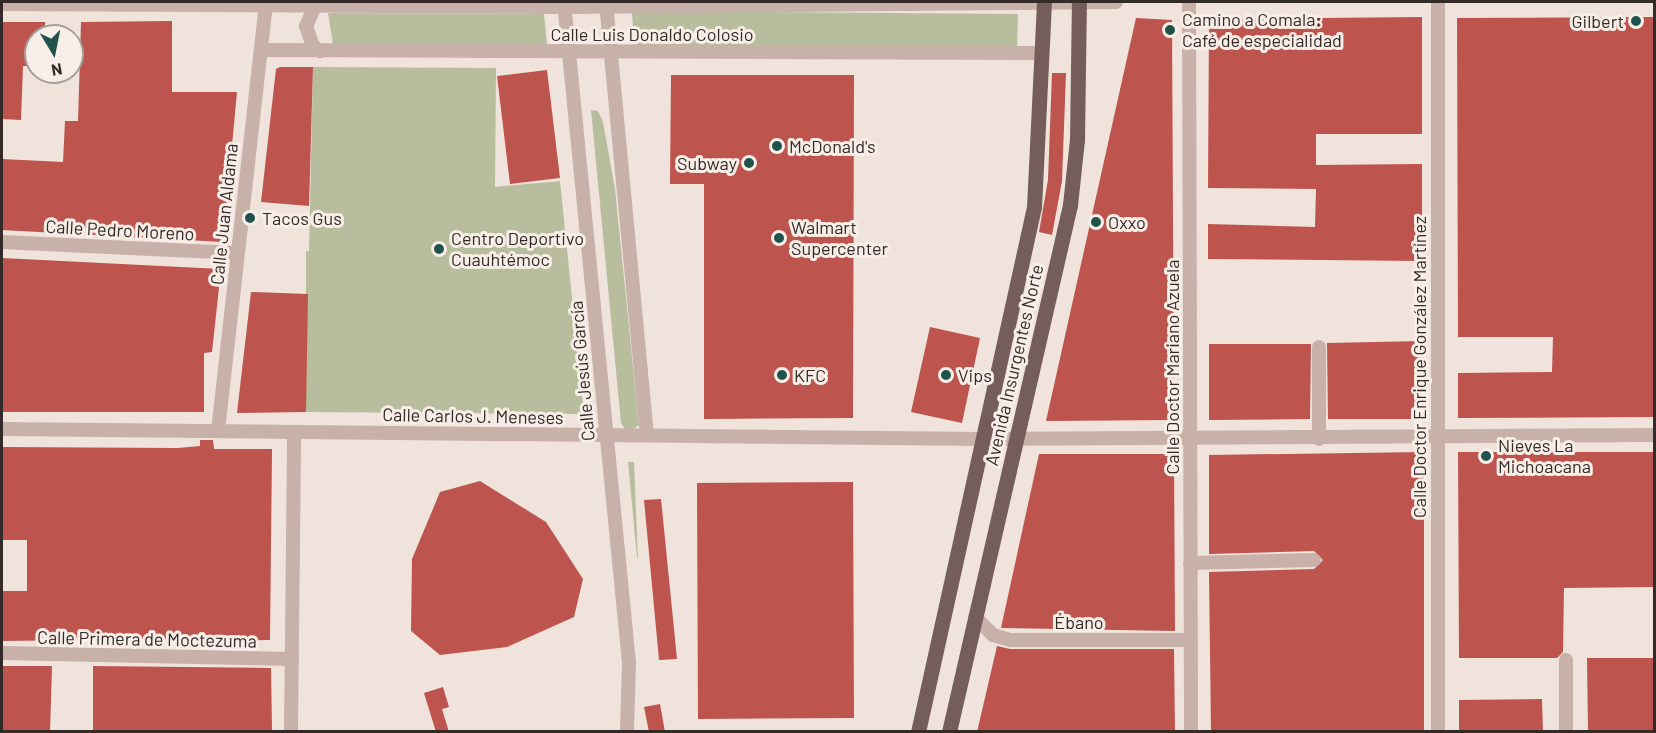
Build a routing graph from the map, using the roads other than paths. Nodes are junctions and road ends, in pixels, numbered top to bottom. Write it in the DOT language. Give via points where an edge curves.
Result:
graph roads {
  1 [pos="1044,2"];
  2 [pos="1079,2"];
  3 [pos="1116,2"];
  4 [pos="1189,2"];
  5 [pos="1438,2"];
  6 [pos="144,3"];
  7 [pos="265,3"];
  8 [pos="2,4"];
  9 [pos="565,4"];
  10 [pos="606,4"];
  11 [pos="315,6"];
  12 [pos="262,50"];
  13 [pos="321,51"];
  14 [pos="570,52"];
  15 [pos="611,52"];
  16 [pos="1042,53"];
  17 [pos="2,242"];
  18 [pos="237,253"];
  19 [pos="1319,347"];
  20 [pos="2,429"];
  21 [pos="218,431"];
  22 [pos="294,432"];
  23 [pos="647,435"];
  24 [pos="1654,435"];
  25 [pos="606,436"];
  26 [pos="1017,438"];
  27 [pos="983,439"];
  28 [pos="1190,439"];
  29 [pos="1319,439"];
  30 [pos="1438,439"];
  31 [pos="1314,560"];
  32 [pos="1191,563"];
  33 [pos="975,616"];
  34 [pos="1191,640"];
  35 [pos="2,653"];
  36 [pos="292,659"];
  37 [pos="1566,660"];
  38 [pos="291,732"];
  39 [pos="627,732"];
  40 [pos="918,732"];
  41 [pos="949,732"];
  42 [pos="1191,732"];
  43 [pos="1438,732"];
  44 [pos="1566,732"];
  1 -- 2 [label="street, Calle Luis Donaldo Colosio"];
  1 -- 10 [label="street, Calle Luis Donaldo Colosio"];
  1 -- 16 [label="main road, Avenida Insurgentes Norte"];
  2 -- 3 [label="street, Calle Luis Donaldo Colosio"];
  2 -- 26 [label="main road, Avenida Insurgentes Norte" via="1073,183"];
  4 -- 28 [label="street, Calle Doctor Mariano Azuela"];
  5 -- 30 [label="street, Calle Doctor Enrique González Martínez"];
  6 -- 7 [label="street, Calle Luis Donaldo Colosio"];
  6 -- 8 [label="street, Calle Luis Donaldo Colosio"];
  7 -- 11 [label="street, Calle Luis Donaldo Colosio"];
  7 -- 12 [label="street, Calle Juan Aldama"];
  9 -- 10 [label="street, Calle Luis Donaldo Colosio"];
  9 -- 11 [label="street, Calle Luis Donaldo Colosio"];
  9 -- 14 [label="street, Calle Jesús García"];
  10 -- 15 [label="street"];
  11 -- 13 [label="street" via="306,26 313,46"];
  12 -- 13 [label="street, Calle Luis Donaldo Colosio"];
  12 -- 18 [label="street, Calle Juan Aldama"];
  13 -- 14 [label="street, Calle Luis Donaldo Colosio"];
  14 -- 15 [label="street, Calle Luis Donaldo Colosio"];
  14 -- 25 [label="street, Calle Jesús García"];
  15 -- 16 [label="street, Calle Luis Donaldo Colosio"];
  15 -- 23 [label="street"];
  16 -- 27 [label="main road, Avenida Insurgentes Norte" via="1034,207"];
  17 -- 18 [label="street, Calle Pedro Moreno"];
  18 -- 21 [label="street, Calle Juan Aldama"];
  19 -- 29 [label="street"];
  20 -- 21 [label="street, Calle Carlos J. Meneses"];
  21 -- 22 [label="street, Calle Carlos J. Meneses"];
  22 -- 25 [label="street, Calle Carlos J. Meneses"];
  22 -- 36 [label="street"];
  23 -- 25 [label="street, Calle Carlos J. Meneses"];
  23 -- 27 [label="street, Calle Carlos J. Meneses"];
  24 -- 30 [label="street, Calle Carlos J. Meneses"];
  25 -- 39 [label="street, Calle Jesús García" via="629,663"];
  26 -- 27 [label="street, Calle Carlos J. Meneses"];
  26 -- 28 [label="street, Calle Carlos J. Meneses"];
  26 -- 33 [label="main road, Avenida Insurgentes Norte"];
  27 -- 40 [label="main road, Avenida Insurgentes Norte"];
  28 -- 29 [label="street, Calle Carlos J. Meneses"];
  28 -- 32 [label="street, Calle Doctor Mariano Azuela"];
  29 -- 30 [label="street, Calle Carlos J. Meneses"];
  30 -- 43 [label="street, Calle Doctor Enrique González Martínez"];
  31 -- 32 [label="street"];
  32 -- 34 [label="street, Calle Doctor Mariano Azuela"];
  33 -- 34 [label="street, Ébano" via="993,635 1010,640"];
  33 -- 41 [label="main road, Avenida Insurgentes Norte"];
  34 -- 42 [label="street, Calle Doctor Mariano Azuela"];
  35 -- 36 [label="street, Calle Primera de Moctezuma"];
  36 -- 38 [label="street"];
  37 -- 44 [label="street"];
}
